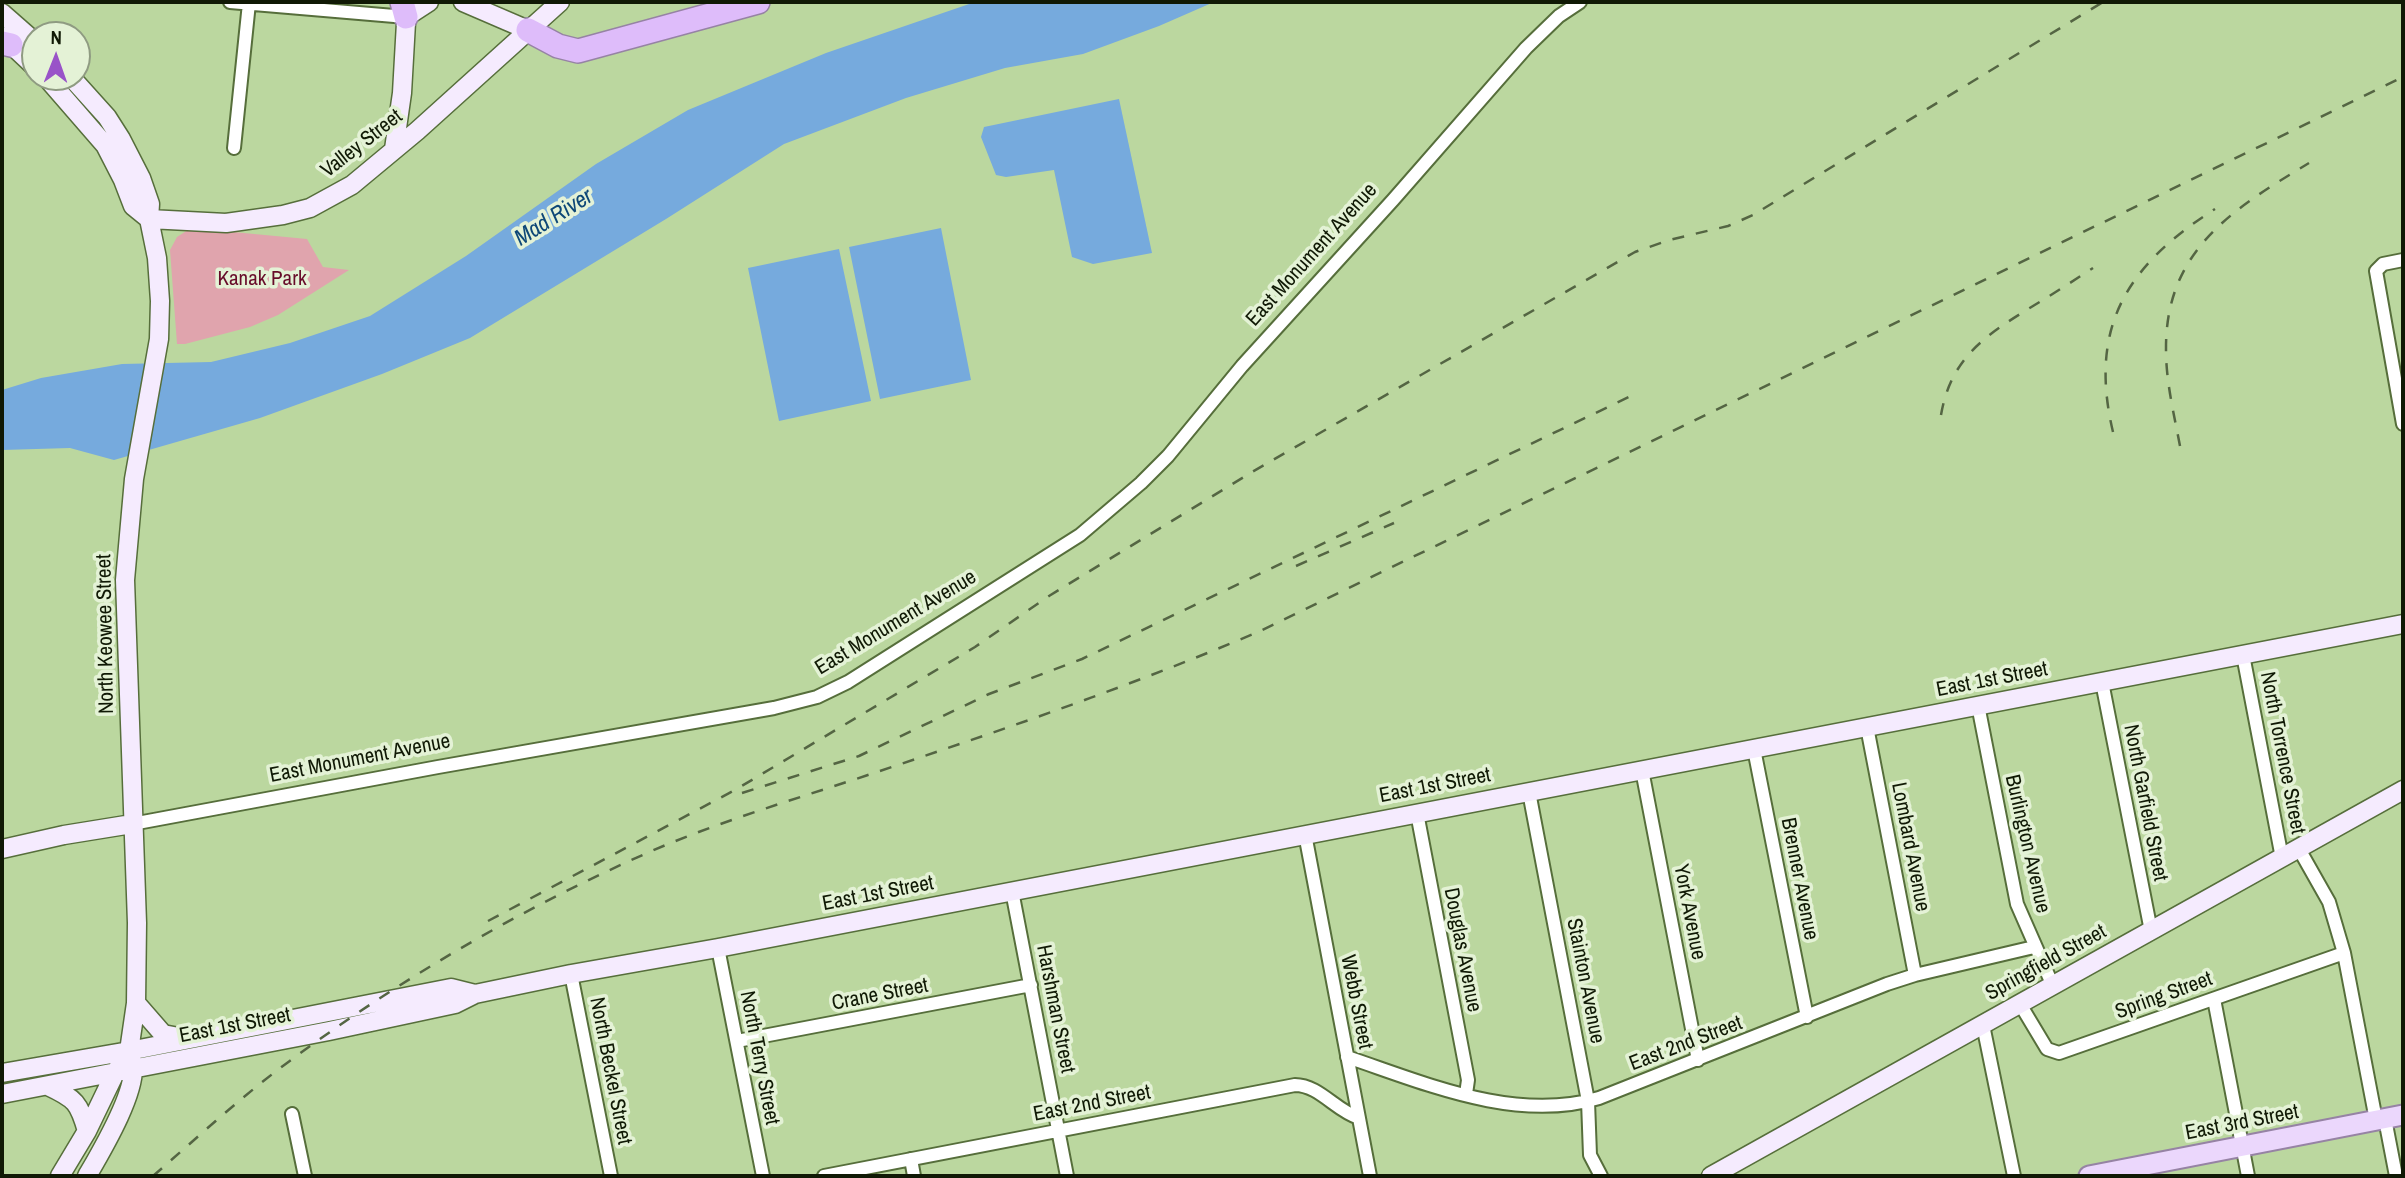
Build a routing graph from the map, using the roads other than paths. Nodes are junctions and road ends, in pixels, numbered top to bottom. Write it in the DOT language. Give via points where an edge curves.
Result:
graph roads {
  1 [pos="230,2"];
  2 [pos="429,2"];
  3 [pos="463,2"];
  4 [pos="560,2"];
  5 [pos="758,2"];
  6 [pos="1580,2"];
  7 [pos="249,4"];
  8 [pos="405,7"];
  9 [pos="2,13"];
  10 [pos="21,30"];
  11 [pos="528,30"];
  12 [pos="5,41"];
  13 [pos="21,55"];
  14 [pos="59,91"];
  15 [pos="84,91"];
  16 [pos="402,93"];
  17 [pos="439,111"];
  18 [pos="234,148"];
  19 [pos="394,149"];
  20 [pos="149,219"];
  21 [pos="2403,260"];
  22 [pos="2403,424"];
  23 [pos="2403,624"];
  24 [pos="2243,655"];
  25 [pos="2102,682"];
  26 [pos="1978,705"];
  27 [pos="1867,727"];
  28 [pos="1754,748"];
  29 [pos="1642,770"];
  30 [pos="2403,790"];
  31 [pos="1529,792"];
  32 [pos="1417,813"];
  33 [pos="132,824"];
  34 [pos="1305,834"];
  35 [pos="2,849"];
  36 [pos="2299,849"];
  37 [pos="2282,858"];
  38 [pos="1012,891"];
  39 [pos="2151,931"];
  40 [pos="2034,947"];
  41 [pos="718,948"];
  42 [pos="2344,953"];
  43 [pos="571,974"];
  44 [pos="1915,975"];
  45 [pos="1031,985"];
  46 [pos="2053,986"];
  47 [pos="475,994"];
  48 [pos="2214,999"];
  49 [pos="136,1003"];
  50 [pos="2020,1004"];
  51 [pos="1807,1017"];
  52 [pos="1983,1025"];
  53 [pos="191,1039"];
  54 [pos="737,1041"];
  55 [pos="129,1051"];
  56 [pos="1347,1057"];
  57 [pos="1698,1060"];
  58 [pos="135,1069"];
  59 [pos="2,1073"];
  60 [pos="115,1073"];
  61 [pos="48,1086"];
  62 [pos="2,1094"];
  63 [pos="1466,1094"];
  64 [pos="1588,1101"];
  65 [pos="292,1114"];
  66 [pos="1359,1118"];
  67 [pos="2388,1118"];
  68 [pos="1059,1130"];
  69 [pos="88,1131"];
  70 [pos="2242,1147"];
  71 [pos="911,1159"];
  72 [pos="60,1176"];
  73 [pos="87,1176"];
  74 [pos="305,1176"];
  75 [pos="611,1176"];
  76 [pos="763,1176"];
  77 [pos="824,1176"];
  78 [pos="914,1176"];
  79 [pos="1067,1176"];
  80 [pos="1370,1176"];
  81 [pos="1601,1176"];
  82 [pos="1711,1176"];
  83 [pos="2014,1176"];
  84 [pos="2089,1176"];
  85 [pos="2248,1176"];
  86 [pos="2396,1176"];
  1 -- 7 [label="street"];
  2 -- 8 [label="main road"];
  3 -- 11 [label="main road"];
  4 -- 11 [label="main road, Valley Street"];
  5 -- 11 [label="highway" via="578,51"];
  6 -- 33 [label="street, East Monument Avenue" via="1526,48 1141,483 1080,535 848,682 774,708"];
  7 -- 8 [label="street"];
  7 -- 18 [label="street"];
  8 -- 16 [label="main road"];
  9 -- 10 [label="main road"];
  11 -- 17 [label="main road, Valley Street"];
  12 -- 13 [label="main road"];
  14 -- 20 [label="main road, North Keowee Street" via="105,145 133,206"];
  15 -- 20 [label="main road, North Keowee Street" via="121,139 141,178 150,204"];
  16 -- 17 [label="main road" via="416,113"];
  16 -- 19 [label="main road"];
  17 -- 19 [label="main road, Valley Street"];
  19 -- 20 [label="main road, Valley Street" via="352,185 310,208 226,223"];
  20 -- 33 [label="main road, North Keowee Street" via="157,258 159,339 134,479 125,580"];
  21 -- 22 [label="street" via="2377,268"];
  23 -- 24 [label="main road, East 1st Street"];
  24 -- 25 [label="main road, East 1st Street"];
  24 -- 37 [label="street, North Torrence Street"];
  25 -- 26 [label="main road, East 1st Street"];
  25 -- 39 [label="street, North Garfield Street"];
  26 -- 27 [label="main road, East 1st Street"];
  26 -- 40 [label="street, Burlington Avenue" via="2019,912"];
  27 -- 28 [label="main road, East 1st Street"];
  27 -- 44 [label="street, Lombard Avenue"];
  28 -- 29 [label="main road, East 1st Street"];
  28 -- 51 [label="street, Brenner Avenue"];
  29 -- 31 [label="main road, East 1st Street"];
  29 -- 57 [label="street, York Avenue"];
  30 -- 36 [label="main road, Springfield Street"];
  31 -- 32 [label="main road, East 1st Street"];
  31 -- 64 [label="street, Stainton Avenue"];
  32 -- 34 [label="main road, East 1st Street"];
  32 -- 63 [label="street, Douglas Avenue" via="1468,1080"];
  33 -- 35 [label="main road, East Monument Avenue"];
  33 -- 49 [label="main road, North Keowee Street"];
  34 -- 38 [label="main road, East 1st Street"];
  34 -- 56 [label="street, Webb Street"];
  36 -- 37 [label="main road, Springfield Street"];
  36 -- 42 [label="street, North Torrence Street" via="2329,902"];
  37 -- 39 [label="main road, Springfield Street"];
  38 -- 41 [label="main road, East 1st Street"];
  38 -- 45 [label="street, Harshman Street"];
  39 -- 46 [label="main road, Springfield Street"];
  40 -- 44 [label="street, East 2nd Street"];
  40 -- 46 [label="street, Burlington Avenue"];
  41 -- 43 [label="main road, East 1st Street"];
  41 -- 54 [label="street, North Terry Street"];
  42 -- 48 [label="street, Spring Street"];
  42 -- 67 [label="street, North Torrence Street"];
  43 -- 47 [label="main road, East 1st Street"];
  43 -- 75 [label="street, North Beckel Street"];
  44 -- 51 [label="street, East 2nd Street"];
  45 -- 54 [label="street, Crane Street"];
  45 -- 68 [label="street, Harshman Street"];
  46 -- 50 [label="main road, Springfield Street"];
  47 -- 53 [label="main road, East 1st Street" via="451,988"];
  47 -- 58 [label="main road, East 1st Street" via="455,1004"];
  48 -- 50 [label="street, Spring Street" via="2059,1053 2047,1049"];
  48 -- 70 [label="street"];
  49 -- 53 [label="main road" via="163,1034"];
  49 -- 55 [label="main road, North Keowee Street"];
  50 -- 52 [label="main road, Springfield Street"];
  51 -- 57 [label="street, East 2nd Street"];
  52 -- 82 [label="main road, Springfield Street"];
  52 -- 83 [label="street"];
  53 -- 55 [label="main road, East 1st Street"];
  54 -- 76 [label="street, North Terry Street"];
  55 -- 58 [label="main road, North Keowee Street"];
  55 -- 59 [label="main road, East 1st Street"];
  55 -- 60 [label="main road, North Keowee Street"];
  56 -- 63 [label="street, East 2nd Street"];
  56 -- 66 [label="street, Webb Street"];
  57 -- 64 [label="street, East 2nd Street"];
  58 -- 60 [label="main road, East 1st Street"];
  58 -- 73 [label="main road" via="113,1131"];
  60 -- 61 [label="main road, East 1st Street"];
  60 -- 69 [label="main road, North Keowee Street"];
  61 -- 62 [label="main road, East 1st Street"];
  61 -- 69 [label="main road" via="73,1098"];
  63 -- 64 [label="street, East 2nd Street" via="1515,1105"];
  64 -- 81 [label="street, Stainton Avenue" via="1590,1155"];
  65 -- 74 [label="street"];
  66 -- 68 [label="street, East 2nd Street" via="1309,1087 1295,1084"];
  66 -- 80 [label="street, Webb Street"];
  67 -- 70 [label="main road, East 3rd Street"];
  67 -- 86 [label="street, North Torrence Street"];
  68 -- 71 [label="street, East 2nd Street"];
  68 -- 79 [label="street, Harshman Street"];
  69 -- 72 [label="main road, North Keowee Street"];
  70 -- 84 [label="main road, East 3rd Street"];
  70 -- 85 [label="street"];
  71 -- 77 [label="street, East 2nd Street"];
  71 -- 78 [label="street"];
}
